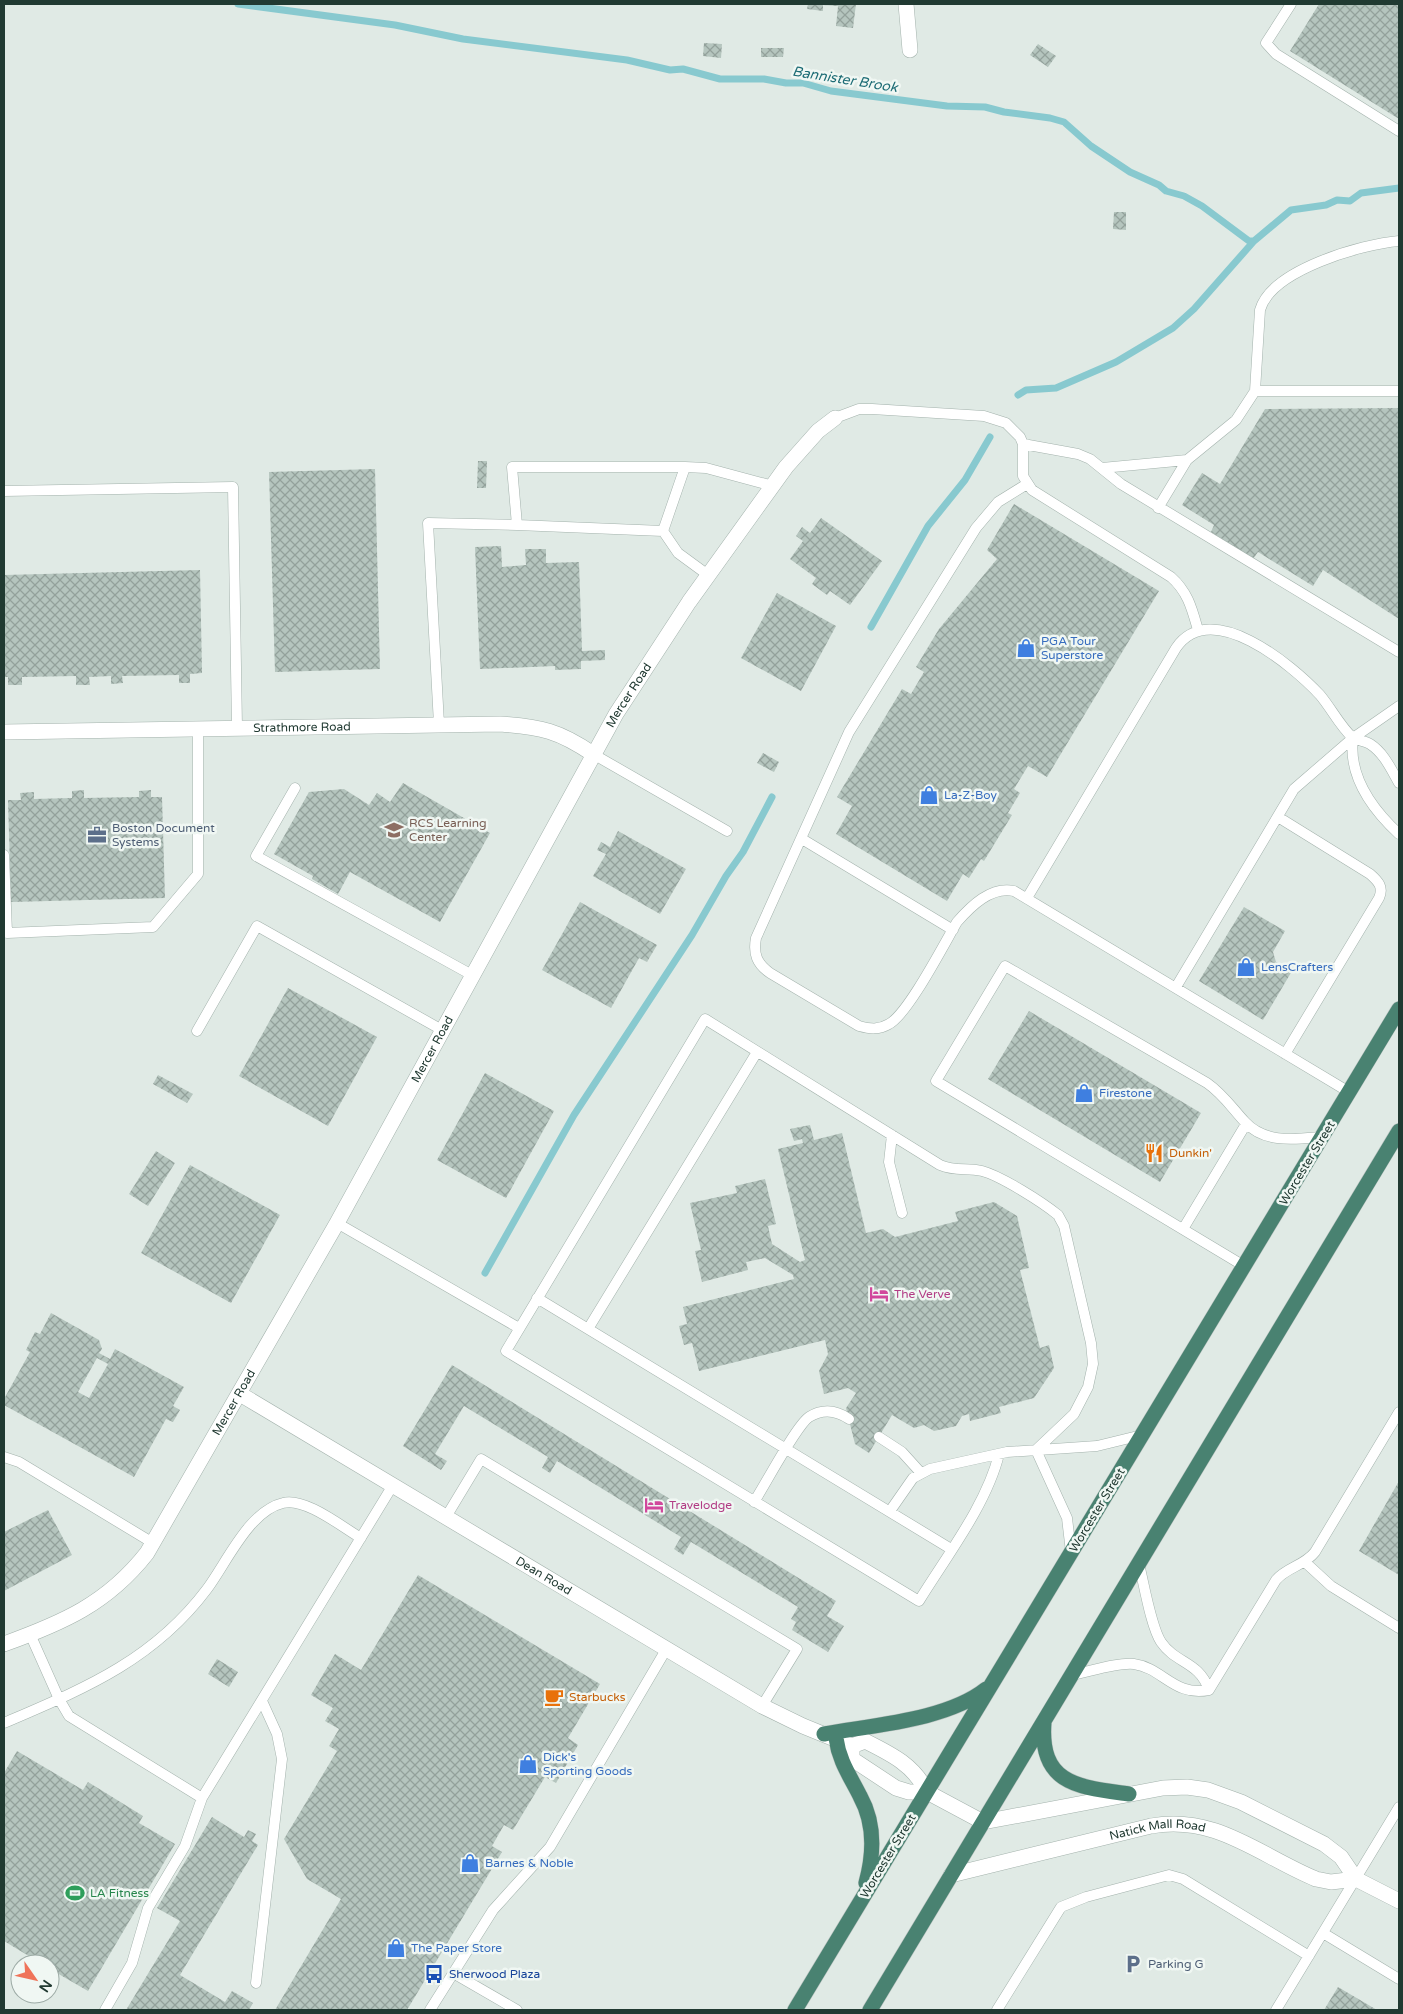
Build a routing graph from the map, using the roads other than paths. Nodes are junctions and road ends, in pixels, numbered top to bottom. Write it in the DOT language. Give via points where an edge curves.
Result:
graph roads {
  1 [pos="906,4"];
  2 [pos="1291,4"];
  3 [pos="910,50"];
  4 [pos="1399,131"];
  5 [pos="1399,241"];
  6 [pos="1255,391"];
  7 [pos="1399,391"];
  8 [pos="835,418"];
  9 [pos="1023,444"];
  10 [pos="1187,460"];
  11 [pos="685,467"];
  12 [pos="1102,468"];
  13 [pos="1027,484"];
  14 [pos="773,486"];
  15 [pos="4,491"];
  16 [pos="1158,508"];
  17 [pos="517,525"];
  18 [pos="663,531"];
  19 [pos="708,575"];
  20 [pos="1198,630"];
  21 [pos="1399,652"];
  22 [pos="1399,706"];
  23 [pos="439,724"];
  24 [pos="237,727"];
  25 [pos="198,728"];
  26 [pos="4,732"];
  27 [pos="1353,738"];
  28 [pos="593,754"];
  29 [pos="1399,783"];
  30 [pos="295,788"];
  31 [pos="1278,817"];
  32 [pos="727,831"];
  33 [pos="1399,834"];
  34 [pos="802,839"];
  35 [pos="4,855"];
  36 [pos="1027,898"];
  37 [pos="953,930"];
  38 [pos="472,975"];
  39 [pos="1176,987"];
  40 [pos="1399,1009"];
  41 [pos="442,1030"];
  42 [pos="197,1031"];
  43 [pos="757,1052"];
  44 [pos="1285,1054"];
  45 [pos="1349,1092"];
  46 [pos="1246,1124"];
  47 [pos="1399,1131"];
  48 [pos="892,1135"];
  49 [pos="1322,1137"];
  50 [pos="902,1213"];
  51 [pos="337,1223"];
  52 [pos="1183,1229"];
  53 [pos="1244,1266"];
  54 [pos="537,1298"];
  55 [pos="519,1328"];
  56 [pos="588,1329"];
  57 [pos="240,1394"];
  58 [pos="1399,1412"];
  59 [pos="849,1419"];
  60 [pos="1142,1435"];
  61 [pos="879,1437"];
  62 [pos="786,1449"];
  63 [pos="1036,1450"];
  64 [pos="999,1454"];
  65 [pos="4,1457"];
  66 [pos="921,1473"];
  67 [pos="393,1485"];
  68 [pos="754,1502"];
  69 [pos="890,1512"];
  70 [pos="446,1517"];
  71 [pos="361,1538"];
  72 [pos="154,1543"];
  73 [pos="951,1548"];
  74 [pos="1071,1554"];
  75 [pos="1306,1563"];
  76 [pos="1139,1564"];
  77 [pos="1399,1628"];
  78 [pos="30,1634"];
  79 [pos="4,1644"];
  80 [pos="667,1648"];
  81 [pos="1072,1675"];
  82 [pos="993,1683"];
  83 [pos="1209,1690"];
  84 [pos="59,1699"];
  85 [pos="262,1701"];
  86 [pos="762,1706"];
  87 [pos="1044,1722"];
  88 [pos="4,1723"];
  89 [pos="830,1736"];
  90 [pos="852,1746"];
  91 [pos="927,1792"];
  92 [pos="1129,1794"];
  93 [pos="202,1798"];
  94 [pos="1399,1807"];
  95 [pos="983,1822"];
  96 [pos="951,1875"];
  97 [pos="1356,1878"];
  98 [pos="1399,1901"];
  99 [pos="860,1903"];
  100 [pos="1323,1933"];
  101 [pos="1309,1956"];
  102 [pos="453,1973"];
  103 [pos="1399,1979"];
  104 [pos="256,1983"];
  105 [pos="105,2010"];
  106 [pos="430,2010"];
  107 [pos="517,2010"];
  108 [pos="795,2010"];
  109 [pos="870,2010"];
  110 [pos="997,2010"];
  111 [pos="1276,2010"];
  1 -- 3 [label="street"];
  2 -- 4 [label="lane" via="1266,43 1276,54"];
  5 -- 6 [label="lane" via="1360,247 1324,260 1284,282 1270,294 1260,310"];
  6 -- 7 [label="lane"];
  6 -- 10 [label="lane" via="1236,420"];
  8 -- 9 [label="lane" via="859,409 984,416 1006,423"];
  8 -- 14 [label="street, Mercer Road" via="802,448"];
  9 -- 12 [label="lane" via="1078,454"];
  9 -- 13 [label="lane" via="1023,476"];
  10 -- 12 [label="lane"];
  10 -- 16 [label="lane"];
  11 -- 14 [label="lane" via="706,468"];
  11 -- 17 [label="lane" via="512,467"];
  11 -- 18 [label="lane"];
  12 -- 16 [label="lane"];
  13 -- 20 [label="lane" via="1183,587"];
  13 -- 34 [label="lane" via="998,502 976,528 849,732"];
  14 -- 19 [label="street, Mercer Road"];
  15 -- 24 [label="lane" via="234,487"];
  16 -- 21 [label="lane"];
  17 -- 18 [label="lane"];
  17 -- 23 [label="lane" via="428,524"];
  18 -- 19 [label="lane" via="678,553"];
  19 -- 28 [label="street, Mercer Road"];
  20 -- 27 [label="lane" via="1235,635 1277,657 1320,696"];
  20 -- 36 [label="lane" via="1190,633 1176,648"];
  22 -- 27 [label="lane"];
  23 -- 24 [label="street, Strathmore Road"];
  23 -- 28 [label="street, Strathmore Road" via="500,724 551,730"];
  24 -- 25 [label="street, Strathmore Road"];
  25 -- 26 [label="street, Strathmore Road"];
  25 -- 35 [label="lane" via="198,874 153,927 7,933"];
  27 -- 29 [label="lane" via="1376,748"];
  27 -- 31 [label="lane" via="1294,789"];
  27 -- 33 [label="lane" via="1353,760 1360,783 1370,803"];
  28 -- 32 [label="lane"];
  28 -- 38 [label="street, Mercer Road"];
  30 -- 38 [label="lane" via="256,856"];
  31 -- 39 [label="lane"];
  31 -- 44 [label="lane" via="1370,874 1379,882 1381,890"];
  34 -- 37 [label="lane"];
  34 -- 37 [label="lane" via="756,938 756,958 770,973 860,1026 881,1028 899,1017"];
  36 -- 37 [label="lane" via="1009,890 992,894 968,909"];
  36 -- 39 [label="lane"];
  38 -- 41 [label="street, Mercer Road"];
  39 -- 44 [label="lane"];
  40 -- 45 [label="highway, Worcester Street"];
  41 -- 42 [label="lane" via="257,926"];
  41 -- 51 [label="street, Mercer Road"];
  43 -- 48 [label="lane"];
  43 -- 54 [label="lane" via="705,1020"];
  43 -- 56 [label="lane"];
  44 -- 45 [label="lane"];
  45 -- 49 [label="highway, Worcester Street"];
  46 -- 49 [label="lane" via="1277,1139"];
  46 -- 52 [label="lane"];
  46 -- 52 [label="lane" via="1222,1094 1207,1083 1005,966 936,1081"];
  47 -- 76 [label="highway"];
  48 -- 50 [label="lane" via="889,1162"];
  48 -- 63 [label="lane" via="946,1168 991,1174 1062,1220 1093,1364 1088,1387 1074,1414"];
  49 -- 53 [label="highway, Worcester Street"];
  51 -- 55 [label="lane"];
  51 -- 57 [label="street, Mercer Road"];
  52 -- 53 [label="lane"];
  53 -- 60 [label="highway, Worcester Street"];
  54 -- 55 [label="lane"];
  54 -- 56 [label="lane"];
  55 -- 68 [label="lane" via="506,1350"];
  56 -- 62 [label="lane"];
  57 -- 67 [label="street, Dean Road"];
  57 -- 72 [label="street, Mercer Road"];
  58 -- 75 [label="lane"];
  59 -- 62 [label="lane" via="835,1412 814,1415 802,1424"];
  60 -- 63 [label="lane" via="1097,1446"];
  60 -- 74 [label="highway, Worcester Street"];
  61 -- 66 [label="lane" via="902,1452"];
  62 -- 68 [label="lane"];
  62 -- 69 [label="lane"];
  63 -- 64 [label="lane"];
  63 -- 74 [label="lane" via="1067,1518"];
  64 -- 66 [label="lane"];
  64 -- 73 [label="lane" via="987,1488"];
  65 -- 72 [label="lane" via="19,1462"];
  66 -- 69 [label="lane" via="910,1482"];
  67 -- 70 [label="street, Dean Road"];
  67 -- 71 [label="lane"];
  68 -- 73 [label="lane" via="919,1601"];
  69 -- 73 [label="lane"];
  70 -- 80 [label="street, Dean Road"];
  70 -- 86 [label="lane" via="481,1459 797,1649"];
  71 -- 84 [label="lane" via="300,1503 286,1502 272,1507 253,1523 204,1593 170,1628 118,1670"];
  71 -- 85 [label="lane"];
  72 -- 78 [label="street, Mercer Road" via="131,1572 105,1596 75,1615"];
  74 -- 82 [label="highway, Worcester Street"];
  75 -- 77 [label="lane" via="1331,1586"];
  75 -- 83 [label="lane" via="1276,1580"];
  76 -- 81 [label="highway"];
  76 -- 83 [label="lane" via="1159,1637 1166,1648 1199,1670"];
  78 -- 79 [label="street, Mercer Road"];
  78 -- 84 [label="lane"];
  80 -- 86 [label="street, Dean Road"];
  80 -- 102 [label="lane" via="550,1847 500,1900"];
  81 -- 83 [label="lane" via="1134,1664 1180,1688 1194,1692"];
  81 -- 87 [label="highway"];
  82 -- 89 [label="highway" via="975,1697 946,1710"];
  82 -- 91 [label="highway, Worcester Street"];
  84 -- 88 [label="lane"];
  84 -- 93 [label="lane" via="74,1720"];
  85 -- 93 [label="lane"];
  85 -- 104 [label="lane" via="277,1734 282,1759"];
  86 -- 89 [label="street, Dean Road"];
  87 -- 92 [label="highway" via="1046,1755 1060,1776 1078,1785"];
  87 -- 95 [label="highway"];
  89 -- 90 [label="street, Dean Road"];
  89 -- 99 [label="highway" via="864,1804 870,1827 871,1862"];
  90 -- 91 [label="street, Dean Road" via="865,1741 909,1766"];
  90 -- 91 [label="street, Dean Road" via="852,1759 896,1788 914,1793"];
  91 -- 95 [label="street, Dean Road"];
  91 -- 99 [label="highway, Worcester Street"];
  92 -- 95 [label="street"];
  92 -- 97 [label="street" via="1175,1787 1219,1793 1324,1844 1341,1857"];
  93 -- 105 [label="lane" via="185,1846 148,1908 132,1963"];
  94 -- 97 [label="lane"];
  95 -- 96 [label="highway"];
  96 -- 97 [label="street, Natick Mall Road" via="1174,1823 1215,1829 1316,1879 1331,1882"];
  96 -- 109 [label="highway"];
  97 -- 98 [label="street"];
  97 -- 100 [label="lane"];
  99 -- 108 [label="highway, Worcester Street"];
  100 -- 101 [label="lane"];
  100 -- 103 [label="lane"];
  101 -- 110 [label="lane" via="1183,1879 1169,1875 1060,1907"];
  101 -- 111 [label="lane"];
  102 -- 106 [label="lane"];
  102 -- 107 [label="lane"];
}
